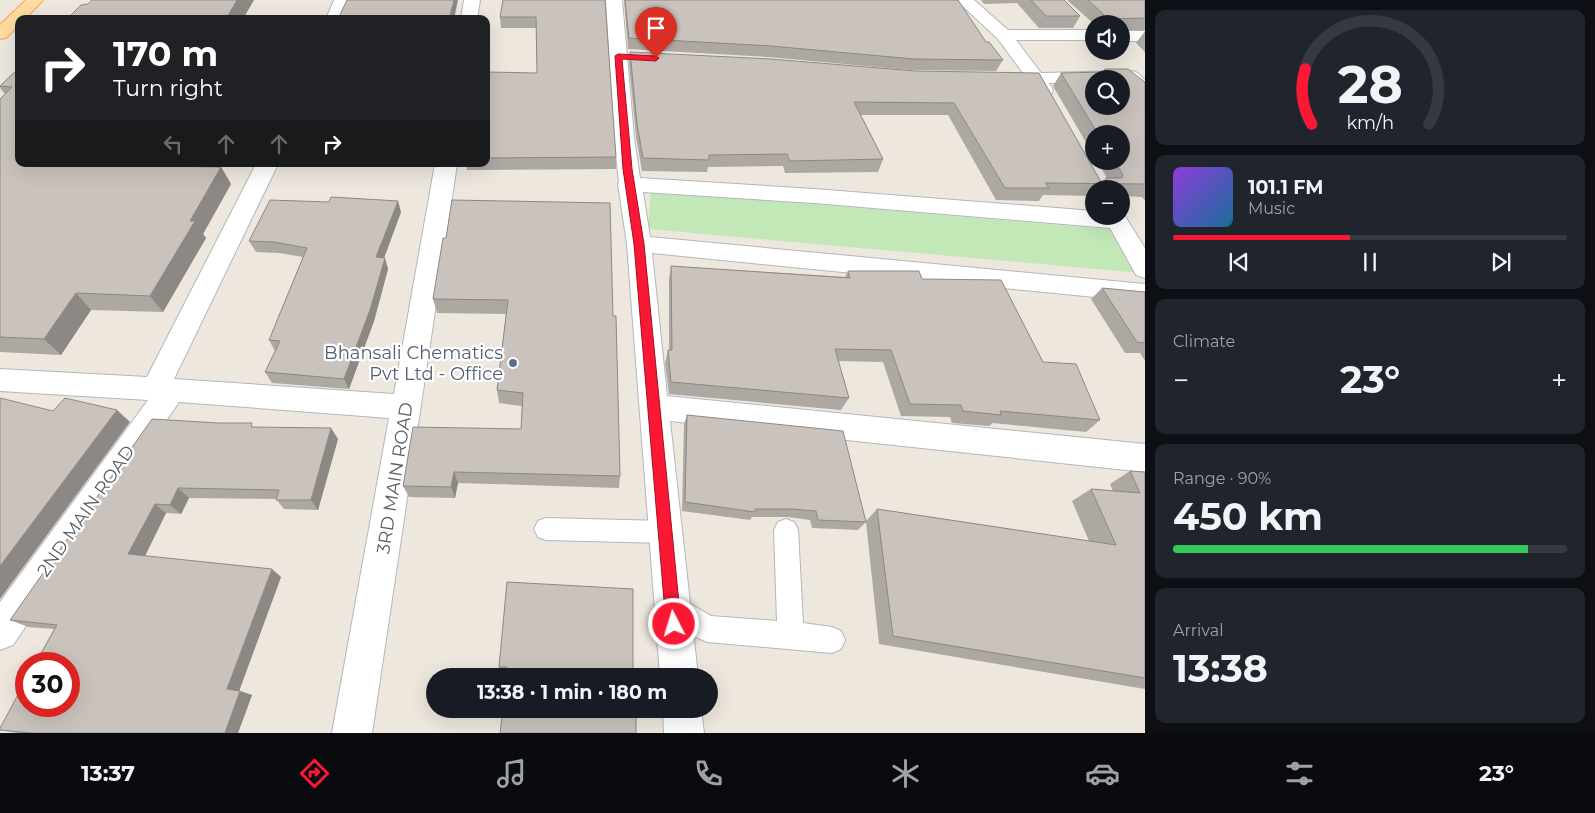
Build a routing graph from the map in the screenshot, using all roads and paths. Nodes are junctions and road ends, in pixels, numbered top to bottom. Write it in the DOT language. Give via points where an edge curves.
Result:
graph roads {
  1 [pos="16,0"];
  2 [pos="35,0"];
  3 [pos="342,0"];
  4 [pos="472,0"];
  5 [pos="614,0"];
  6 [pos="964,0"];
  7 [pos="0,14"];
  8 [pos="20,15"];
  9 [pos="336,15"];
  10 [pos="470,15"];
  11 [pos="1074,18"];
  12 [pos="15,19"];
  13 [pos="1085,28"];
  14 [pos="0,34"];
  15 [pos="1004,35"];
  16 [pos="1085,35"];
  17 [pos="1130,36"];
  18 [pos="1145,36"];
  19 [pos="991,79"];
  20 [pos="1038,80"];
  21 [pos="1145,90"];
  22 [pos="1052,105"];
  23 [pos="266,167"];
  24 [pos="446,167"];
  25 [pos="629,184"];
  26 [pos="1085,217"];
  27 [pos="1120,225"];
  28 [pos="639,244"];
  29 [pos="1145,270"];
  30 [pos="1145,293"];
  31 [pos="0,380"];
  32 [pos="164,390"];
  33 [pos="407,407"];
  34 [pos="653,407"];
  35 [pos="1145,458"];
  36 [pos="546,529"];
  37 [pos="786,530"];
  38 [pos="665,532"];
  39 [pos="672,606"];
  40 [pos="0,632"];
  41 [pos="790,635"];
  42 [pos="832,640"];
  43 [pos="677,668"];
  44 [pos="683,718"];
  45 [pos="352,733"];
  46 [pos="684,733"];
  1 -- 7 [label="main road"];
  2 -- 8 [label="main road"];
  3 -- 9 [label="street"];
  4 -- 10 [label="street"];
  5 -- 25 [label="street" via="628,57"];
  6 -- 15 [label="street"];
  11 -- 13 [label="street"];
  12 -- 14 [label="main road"];
  15 -- 16 [label="street"];
  15 -- 20 [label="street"];
  17 -- 18 [label="street"];
  19 -- 20 [label="street"];
  20 -- 21 [label="street" via="1130,76"];
  20 -- 22 [label="street"];
  23 -- 32 [label="street, 2ND MAIN ROAD"];
  24 -- 33 [label="street, 3RD MAIN ROAD"];
  25 -- 26 [label="street"];
  25 -- 28 [label="street"];
  27 -- 29 [label="street"];
  28 -- 30 [label="street"];
  28 -- 34 [label="street"];
  31 -- 32 [label="street"];
  32 -- 33 [label="street"];
  32 -- 40 [label="street, 2ND MAIN ROAD"];
  33 -- 45 [label="street, 3RD MAIN ROAD"];
  34 -- 35 [label="street"];
  34 -- 38 [label="street"];
  36 -- 38 [label="lane"];
  37 -- 41 [label="lane"];
  38 -- 39 [label="street"];
  39 -- 41 [label="lane" via="707,629"];
  39 -- 43 [label="street"];
  41 -- 42 [label="lane"];
  44 -- 46 [label="street"];
}
